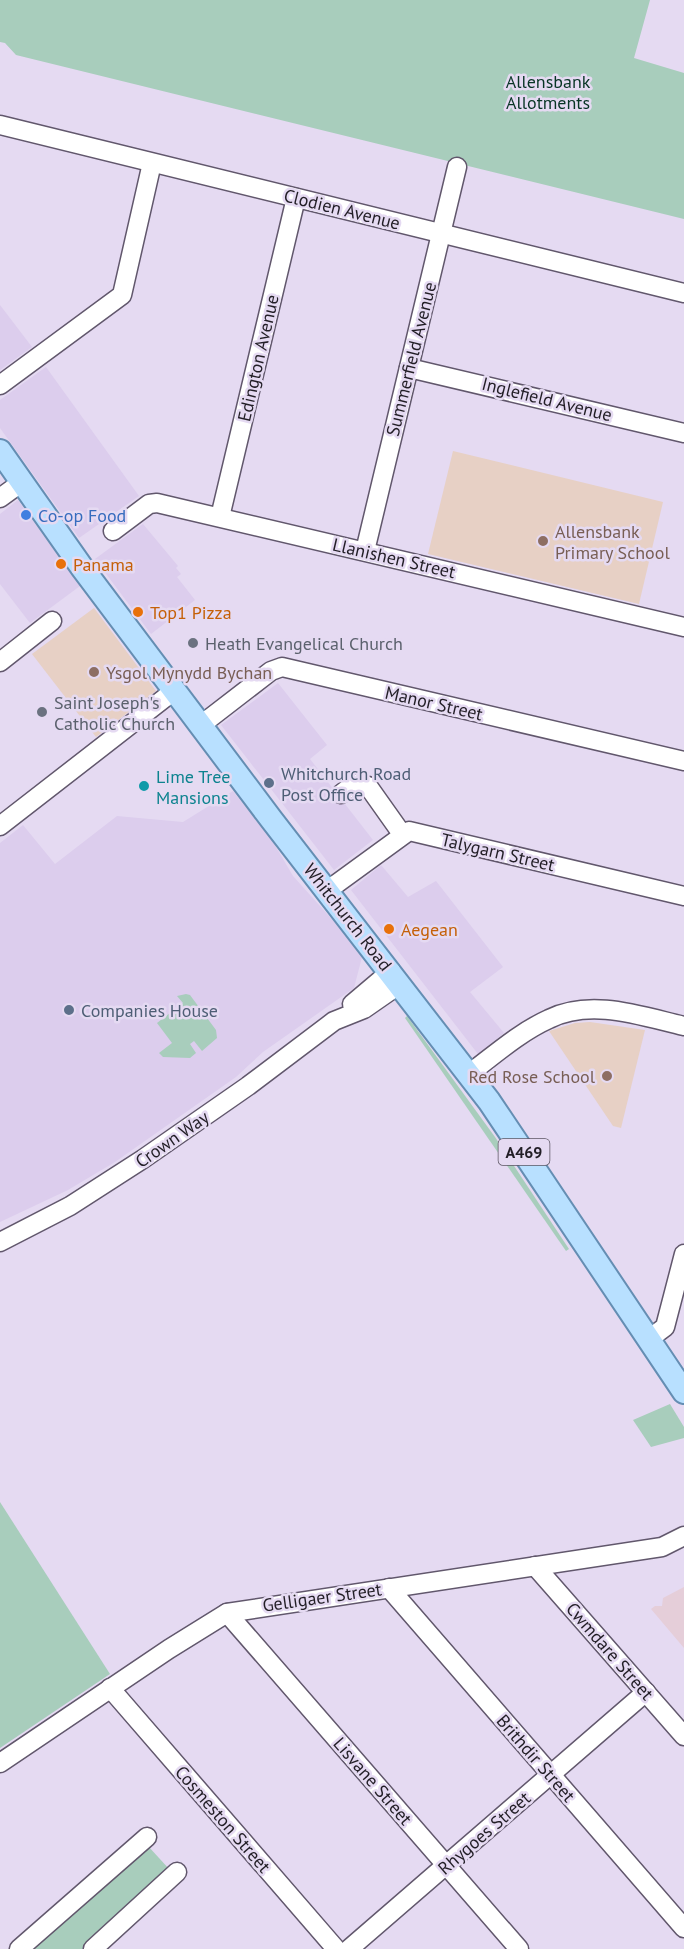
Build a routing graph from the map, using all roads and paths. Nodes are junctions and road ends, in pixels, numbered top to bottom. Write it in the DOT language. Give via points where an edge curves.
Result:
graph roads {
  1 [pos="0,125"];
  2 [pos="152,163"];
  3 [pos="458,167"];
  4 [pos="296,198"];
  5 [pos="441,234"];
  6 [pos="684,293"];
  7 [pos="409,368"];
  8 [pos="0,385"];
  9 [pos="684,433"];
  10 [pos="0,451"];
  11 [pos="22,482"];
  12 [pos="0,498"];
  13 [pos="220,517"];
  14 [pos="112,531"];
  15 [pos="365,551"];
  16 [pos="52,621"];
  17 [pos="684,627"];
  18 [pos="0,662"];
  19 [pos="175,690"];
  20 [pos="201,725"];
  21 [pos="684,761"];
  22 [pos="341,794"];
  23 [pos="0,826"];
  24 [pos="402,834"];
  25 [pos="328,890"];
  26 [pos="684,896"];
  27 [pos="395,977"];
  28 [pos="684,1026"];
  29 [pos="469,1074"];
  30 [pos="0,1242"];
  31 [pos="684,1254"];
  32 [pos="649,1339"];
  33 [pos="684,1392"];
  34 [pos="684,1536"];
  35 [pos="536,1566"];
  36 [pos="389,1588"];
  37 [pos="227,1613"];
  38 [pos="110,1688"];
  39 [pos="646,1692"];
  40 [pos="684,1736"];
  41 [pos="0,1763"];
  42 [pos="551,1775"];
  43 [pos="147,1837"];
  44 [pos="447,1866"];
  45 [pos="177,1872"];
  46 [pos="684,1928"];
  47 [pos="19,1949"];
  48 [pos="93,1949"];
  49 [pos="336,1949"];
  50 [pos="349,1949"];
  51 [pos="519,1949"];
  1 -- 2 [label="street, Clodien Avenue"];
  2 -- 4 [label="street, Clodien Avenue"];
  2 -- 8 [label="street" via="122,295"];
  3 -- 5 [label="street, Summerfield Avenue"];
  4 -- 5 [label="street, Clodien Avenue"];
  4 -- 13 [label="street, Edington Avenue"];
  5 -- 6 [label="street, Clodien Avenue"];
  5 -- 7 [label="street, Summerfield Avenue"];
  7 -- 9 [label="street, Inglefield Avenue"];
  7 -- 15 [label="street, Summerfield Avenue"];
  10 -- 11 [label="main road, Whitchurch Road / A469"];
  11 -- 12 [label="street"];
  11 -- 19 [label="main road, Whitchurch Road / A469"];
  13 -- 14 [label="street, Llanishen Street" via="153,503"];
  13 -- 15 [label="street, Llanishen Street"];
  15 -- 17 [label="street, Llanishen Street"];
  16 -- 18 [label="street"];
  19 -- 20 [label="main road, Whitchurch Road / A469"];
  19 -- 23 [label="street"];
  20 -- 21 [label="street, Manor Street" via="282,667"];
  20 -- 25 [label="main road, Whitchurch Road / A469"];
  22 -- 24 [label="street" via="354,784 368,786"];
  24 -- 25 [label="street"];
  24 -- 26 [label="street, Talygarn Street" via="409,831"];
  25 -- 27 [label="main road, Whitchurch Road / A469"];
  27 -- 29 [label="main road, Whitchurch Road / A469"];
  27 -- 30 [label="street, Crown Way" via="364,1009 334,1021 143,1160 70,1206"];
  28 -- 29 [label="street" via="614,1010 572,1012 540,1024"];
  29 -- 32 [label="main road, Whitchurch Road / A469"];
  31 -- 32 [label="street" via="665,1327"];
  32 -- 33 [label="main road, Whitchurch Road / A469"];
  34 -- 35 [label="street, Gelligaer Street" via="662,1547"];
  35 -- 36 [label="street, Gelligaer Street"];
  35 -- 39 [label="street, Cwmdare Street"];
  36 -- 37 [label="street, Gelligaer Street"];
  36 -- 42 [label="street, Brithdir Street"];
  37 -- 38 [label="street, Gelligaer Street"];
  37 -- 44 [label="street, Lisvane Street"];
  38 -- 41 [label="street, Gelligaer Street"];
  38 -- 49 [label="street, Cosmeston Street"];
  39 -- 40 [label="street, Cwmdare Street"];
  39 -- 42 [label="street, Rhygoes Street"];
  42 -- 44 [label="street, Rhygoes Street"];
  42 -- 46 [label="street, Brithdir Street"];
  43 -- 47 [label="street"];
  44 -- 50 [label="street, Rhygoes Street"];
  44 -- 51 [label="street, Lisvane Street"];
  45 -- 48 [label="street"];
}
